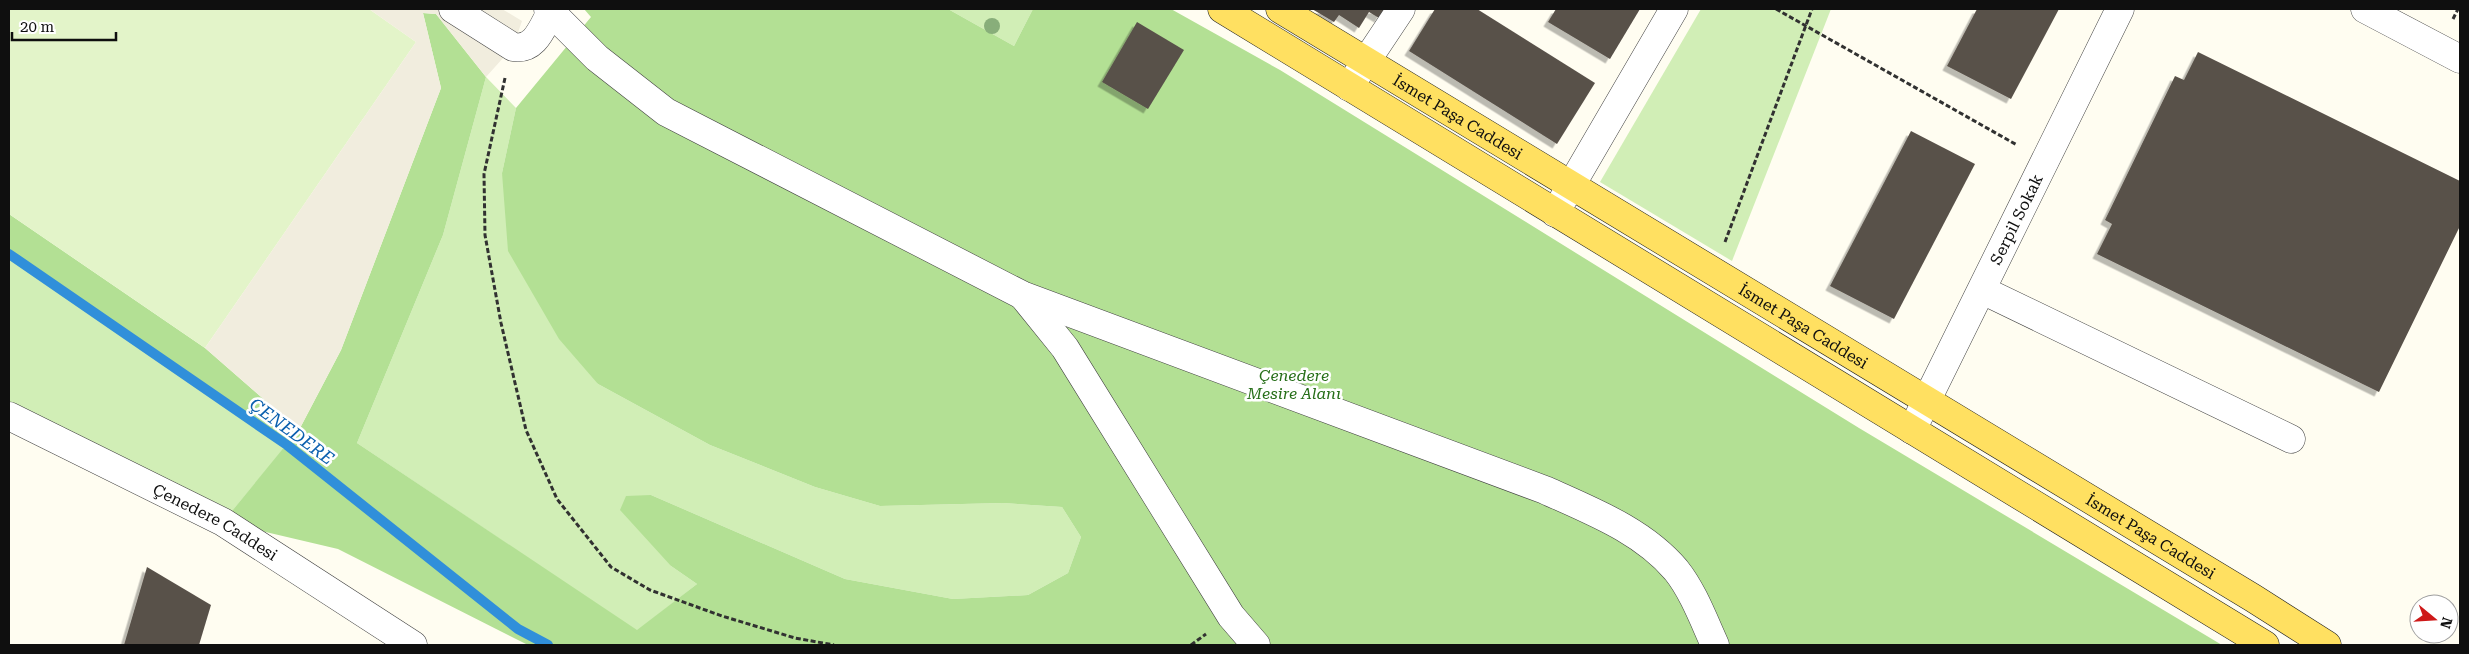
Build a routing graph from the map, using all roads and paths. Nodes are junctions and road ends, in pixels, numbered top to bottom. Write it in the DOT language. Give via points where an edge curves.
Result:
graph roads {
  1 [pos="453,9"];
  2 [pos="1222,9"];
  3 [pos="1280,9"];
  4 [pos="1401,9"];
  5 [pos="1674,9"];
  6 [pos="1776,9"];
  7 [pos="1812,9"];
  8 [pos="2120,9"];
  9 [pos="2365,9"];
  10 [pos="549,10"];
  11 [pos="1806,26"];
  12 [pos="513,47"];
  13 [pos="2460,59"];
  14 [pos="1366,60"];
  15 [pos="1349,87"];
  16 [pos="2045,161"];
  17 [pos="1571,185"];
  18 [pos="1555,212"];
  19 [pos="1715,272"];
  20 [pos="1982,290"];
  21 [pos="1022,295"];
  22 [pos="1926,400"];
  23 [pos="9,416"];
  24 [pos="1912,430"];
  25 [pos="2291,439"];
  26 [pos="413,645"];
  27 [pos="834,645"];
  28 [pos="1256,645"];
  29 [pos="1715,645"];
  30 [pos="2264,645"];
  31 [pos="2327,645"];
  1 -- 12 [label="street"];
  2 -- 15 [label="main road, İsmet Paşa Caddesi"];
  3 -- 14 [label="main road, İsmet Paşa Caddesi"];
  4 -- 14 [label="street"];
  5 -- 17 [label="street"];
  6 -- 11 [label="path"];
  7 -- 11 [label="path"];
  8 -- 16 [label="street, Serpil Sokak"];
  9 -- 13 [label="street"];
  10 -- 12 [label="street" via="532,42 524,47"];
  10 -- 21 [label="street" via="597,58 666,112"];
  11 -- 16 [label="path"];
  11 -- 19 [label="path"];
  12 -- 27 [label="path" via="494,118 484,174 485,235 501,324 526,430 558,499 611,567 650,590 795,638"];
  14 -- 15 [label="street"];
  14 -- 17 [label="main road, İsmet Paşa Caddesi"];
  15 -- 18 [label="main road, İsmet Paşa Caddesi"];
  16 -- 20 [label="street, Serpil Sokak"];
  17 -- 18 [label="street"];
  17 -- 19 [label="main road, İsmet Paşa Caddesi"];
  18 -- 24 [label="main road, İsmet Paşa Caddesi"];
  19 -- 22 [label="main road, İsmet Paşa Caddesi"];
  20 -- 22 [label="street, Serpil Sokak"];
  20 -- 25 [label="street"];
  21 -- 28 [label="street" via="1065,348 1230,616"];
  21 -- 29 [label="street" via="1545,490 1600,515 1642,539 1676,571 1701,613"];
  22 -- 24 [label="street, Serpil Sokak"];
  22 -- 31 [label="main road, İsmet Paşa Caddesi"];
  23 -- 26 [label="street, Çenedere Caddesi" via="223,522"];
  24 -- 30 [label="main road, İsmet Paşa Caddesi"];
}
